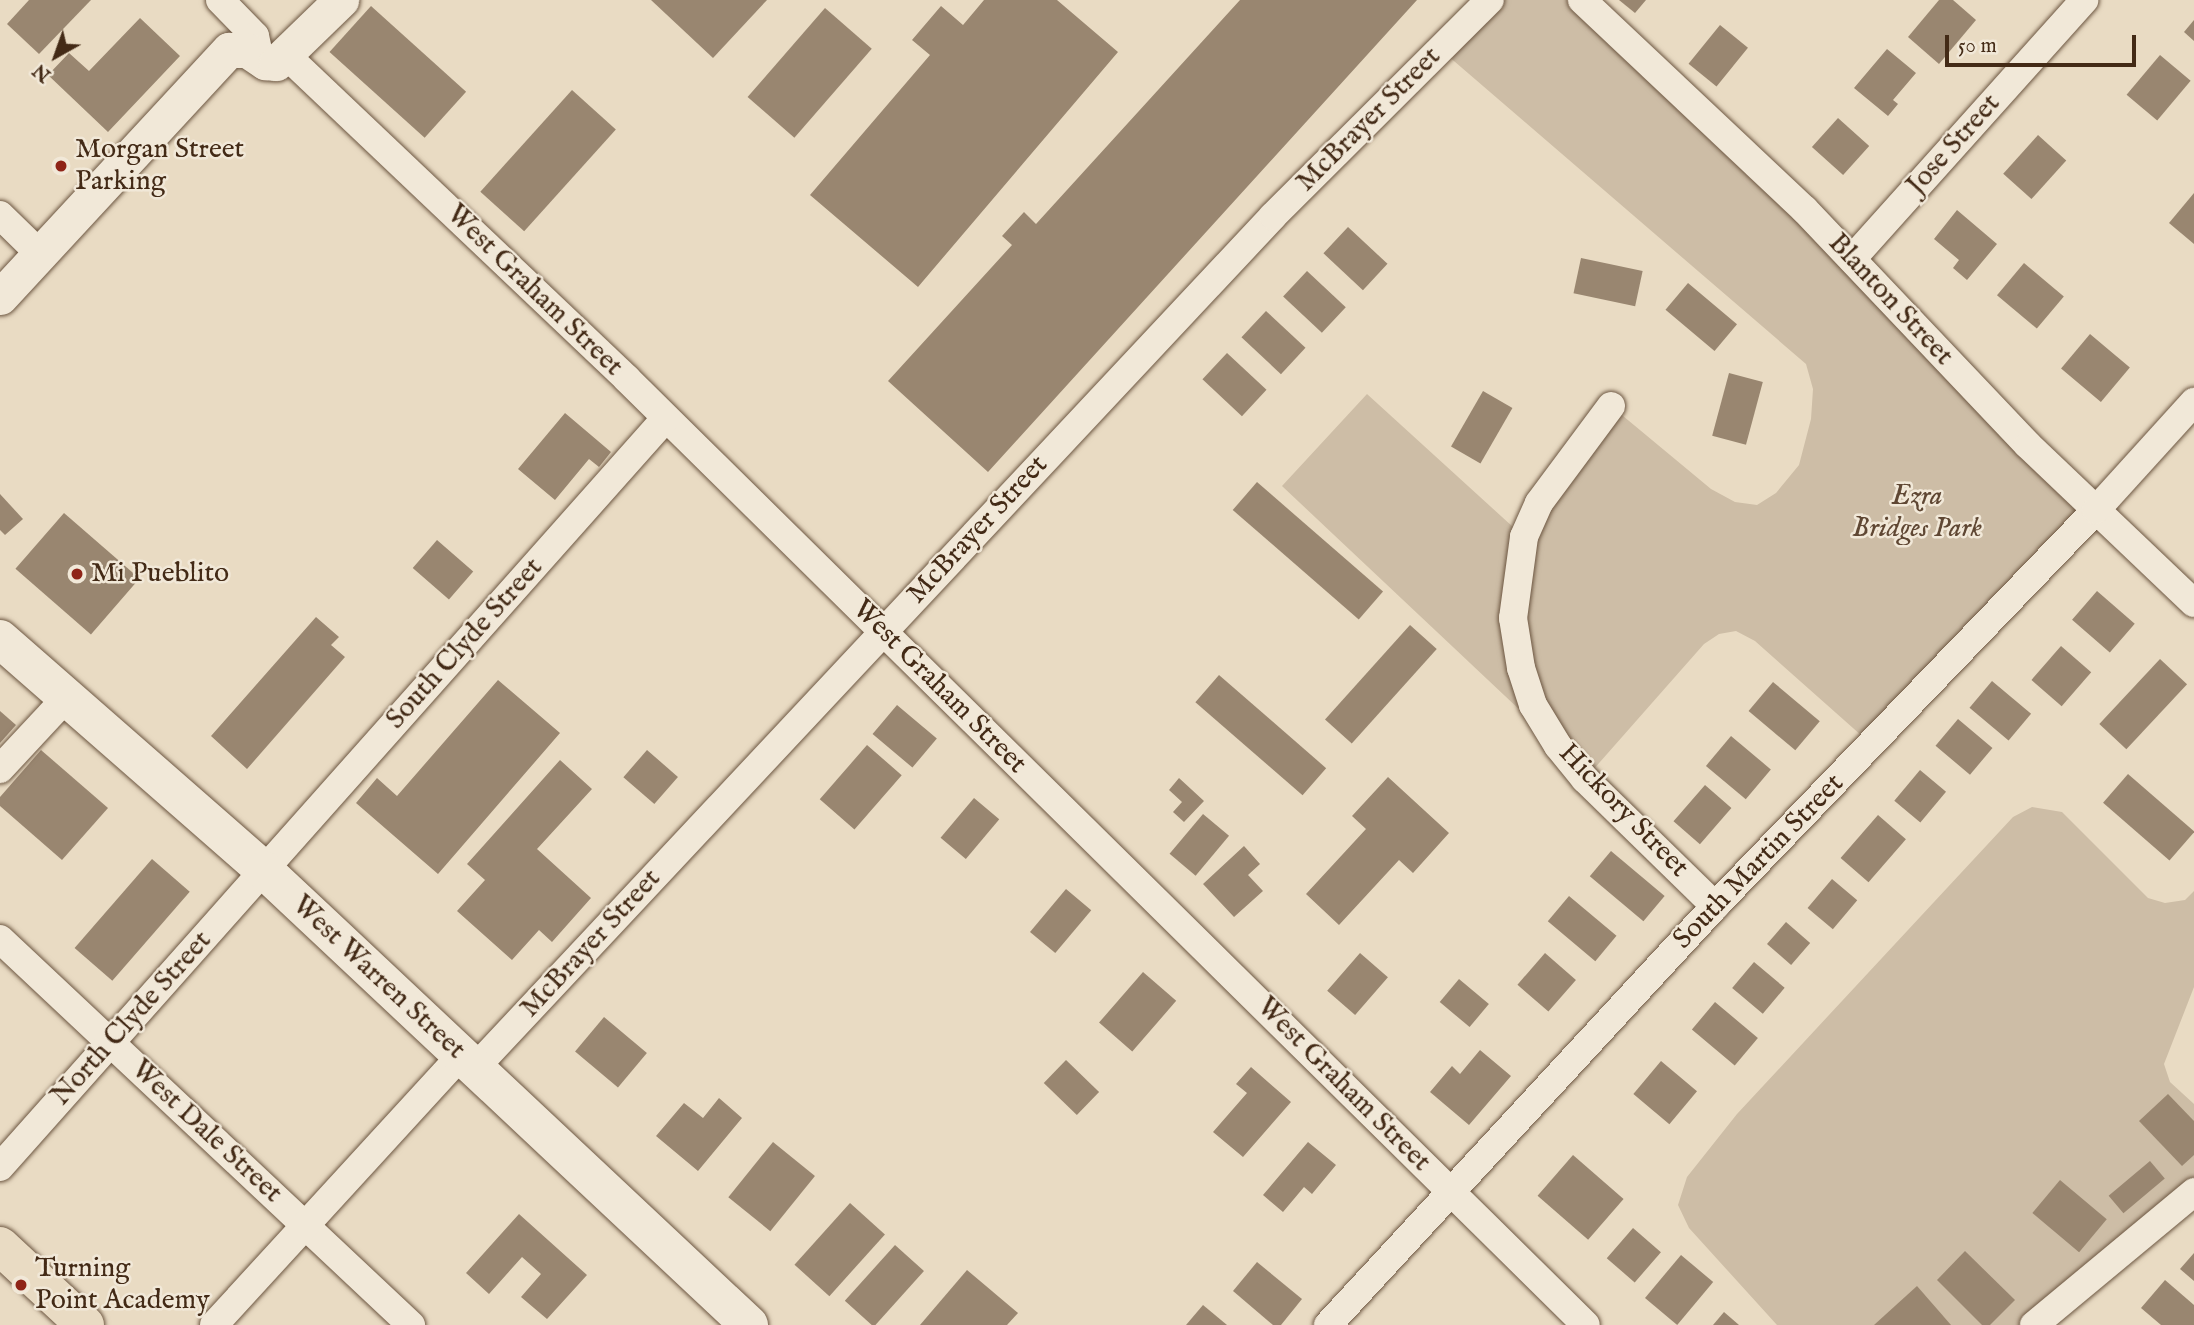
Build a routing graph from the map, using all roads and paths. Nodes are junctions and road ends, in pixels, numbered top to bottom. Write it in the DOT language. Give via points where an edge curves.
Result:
graph roads {
  1 [pos="220,0"];
  2 [pos="341,0"];
  3 [pos="1490,0"];
  4 [pos="1582,0"];
  5 [pos="2084,0"];
  6 [pos="273,57"];
  7 [pos="0,215"];
  8 [pos="40,254"];
  9 [pos="1852,259"];
  10 [pos="0,298"];
  11 [pos="2194,402"];
  12 [pos="1611,406"];
  13 [pos="667,418"];
  14 [pos="2096,510"];
  15 [pos="2194,603"];
  16 [pos="883,632"];
  17 [pos="0,639"];
  18 [pos="65,699"];
  19 [pos="0,769"];
  20 [pos="264,870"];
  21 [pos="1715,906"];
  22 [pos="0,939"];
  23 [pos="111,1043"];
  24 [pos="468,1062"];
  25 [pos="0,1167"];
  26 [pos="1451,1192"];
  27 [pos="2194,1192"];
  28 [pos="305,1225"];
  29 [pos="0,1246"];
  30 [pos="86,1325"];
  31 [pos="214,1325"];
  32 [pos="411,1325"];
  33 [pos="748,1325"];
  34 [pos="1328,1325"];
  35 [pos="1586,1325"];
  36 [pos="2035,1325"];
  1 -- 6 [label="street, West Graham Street"];
  2 -- 6 [label="street"];
  3 -- 16 [label="street, McBrayer Street" via="1273,216"];
  4 -- 9 [label="street, Blanton Street"];
  5 -- 9 [label="street, Jose Street"];
  6 -- 8 [label="street" via="229,50"];
  6 -- 13 [label="street, West Graham Street"];
  7 -- 8 [label="street"];
  8 -- 10 [label="street"];
  9 -- 14 [label="street, Blanton Street"];
  11 -- 14 [label="street, South Martin Street"];
  12 -- 21 [label="street, Hickory Street" via="1539,503 1524,537 1513,618 1521,668 1533,705 1558,746 1585,779"];
  13 -- 16 [label="street, West Graham Street"];
  13 -- 20 [label="street, South Clyde Street"];
  14 -- 15 [label="street, Blanton Street"];
  14 -- 21 [label="street, South Martin Street"];
  16 -- 24 [label="street, McBrayer Street"];
  16 -- 26 [label="street, West Graham Street"];
  17 -- 18 [label="main road, West Warren Street"];
  18 -- 19 [label="street"];
  18 -- 20 [label="main road, West Warren Street"];
  20 -- 23 [label="street, North Clyde Street"];
  20 -- 24 [label="main road, West Warren Street"];
  21 -- 26 [label="street, South Martin Street"];
  22 -- 23 [label="street, West Dale Street"];
  23 -- 25 [label="street, North Clyde Street"];
  23 -- 28 [label="street, West Dale Street"];
  24 -- 28 [label="street, McBrayer Street"];
  24 -- 33 [label="main road, West Warren Street"];
  26 -- 34 [label="street, South Martin Street"];
  26 -- 35 [label="street, West Graham Street"];
  27 -- 36 [label="street"];
  28 -- 31 [label="street, McBrayer Street"];
  28 -- 32 [label="street, West Dale Street"];
  29 -- 30 [label="main road"];
}
